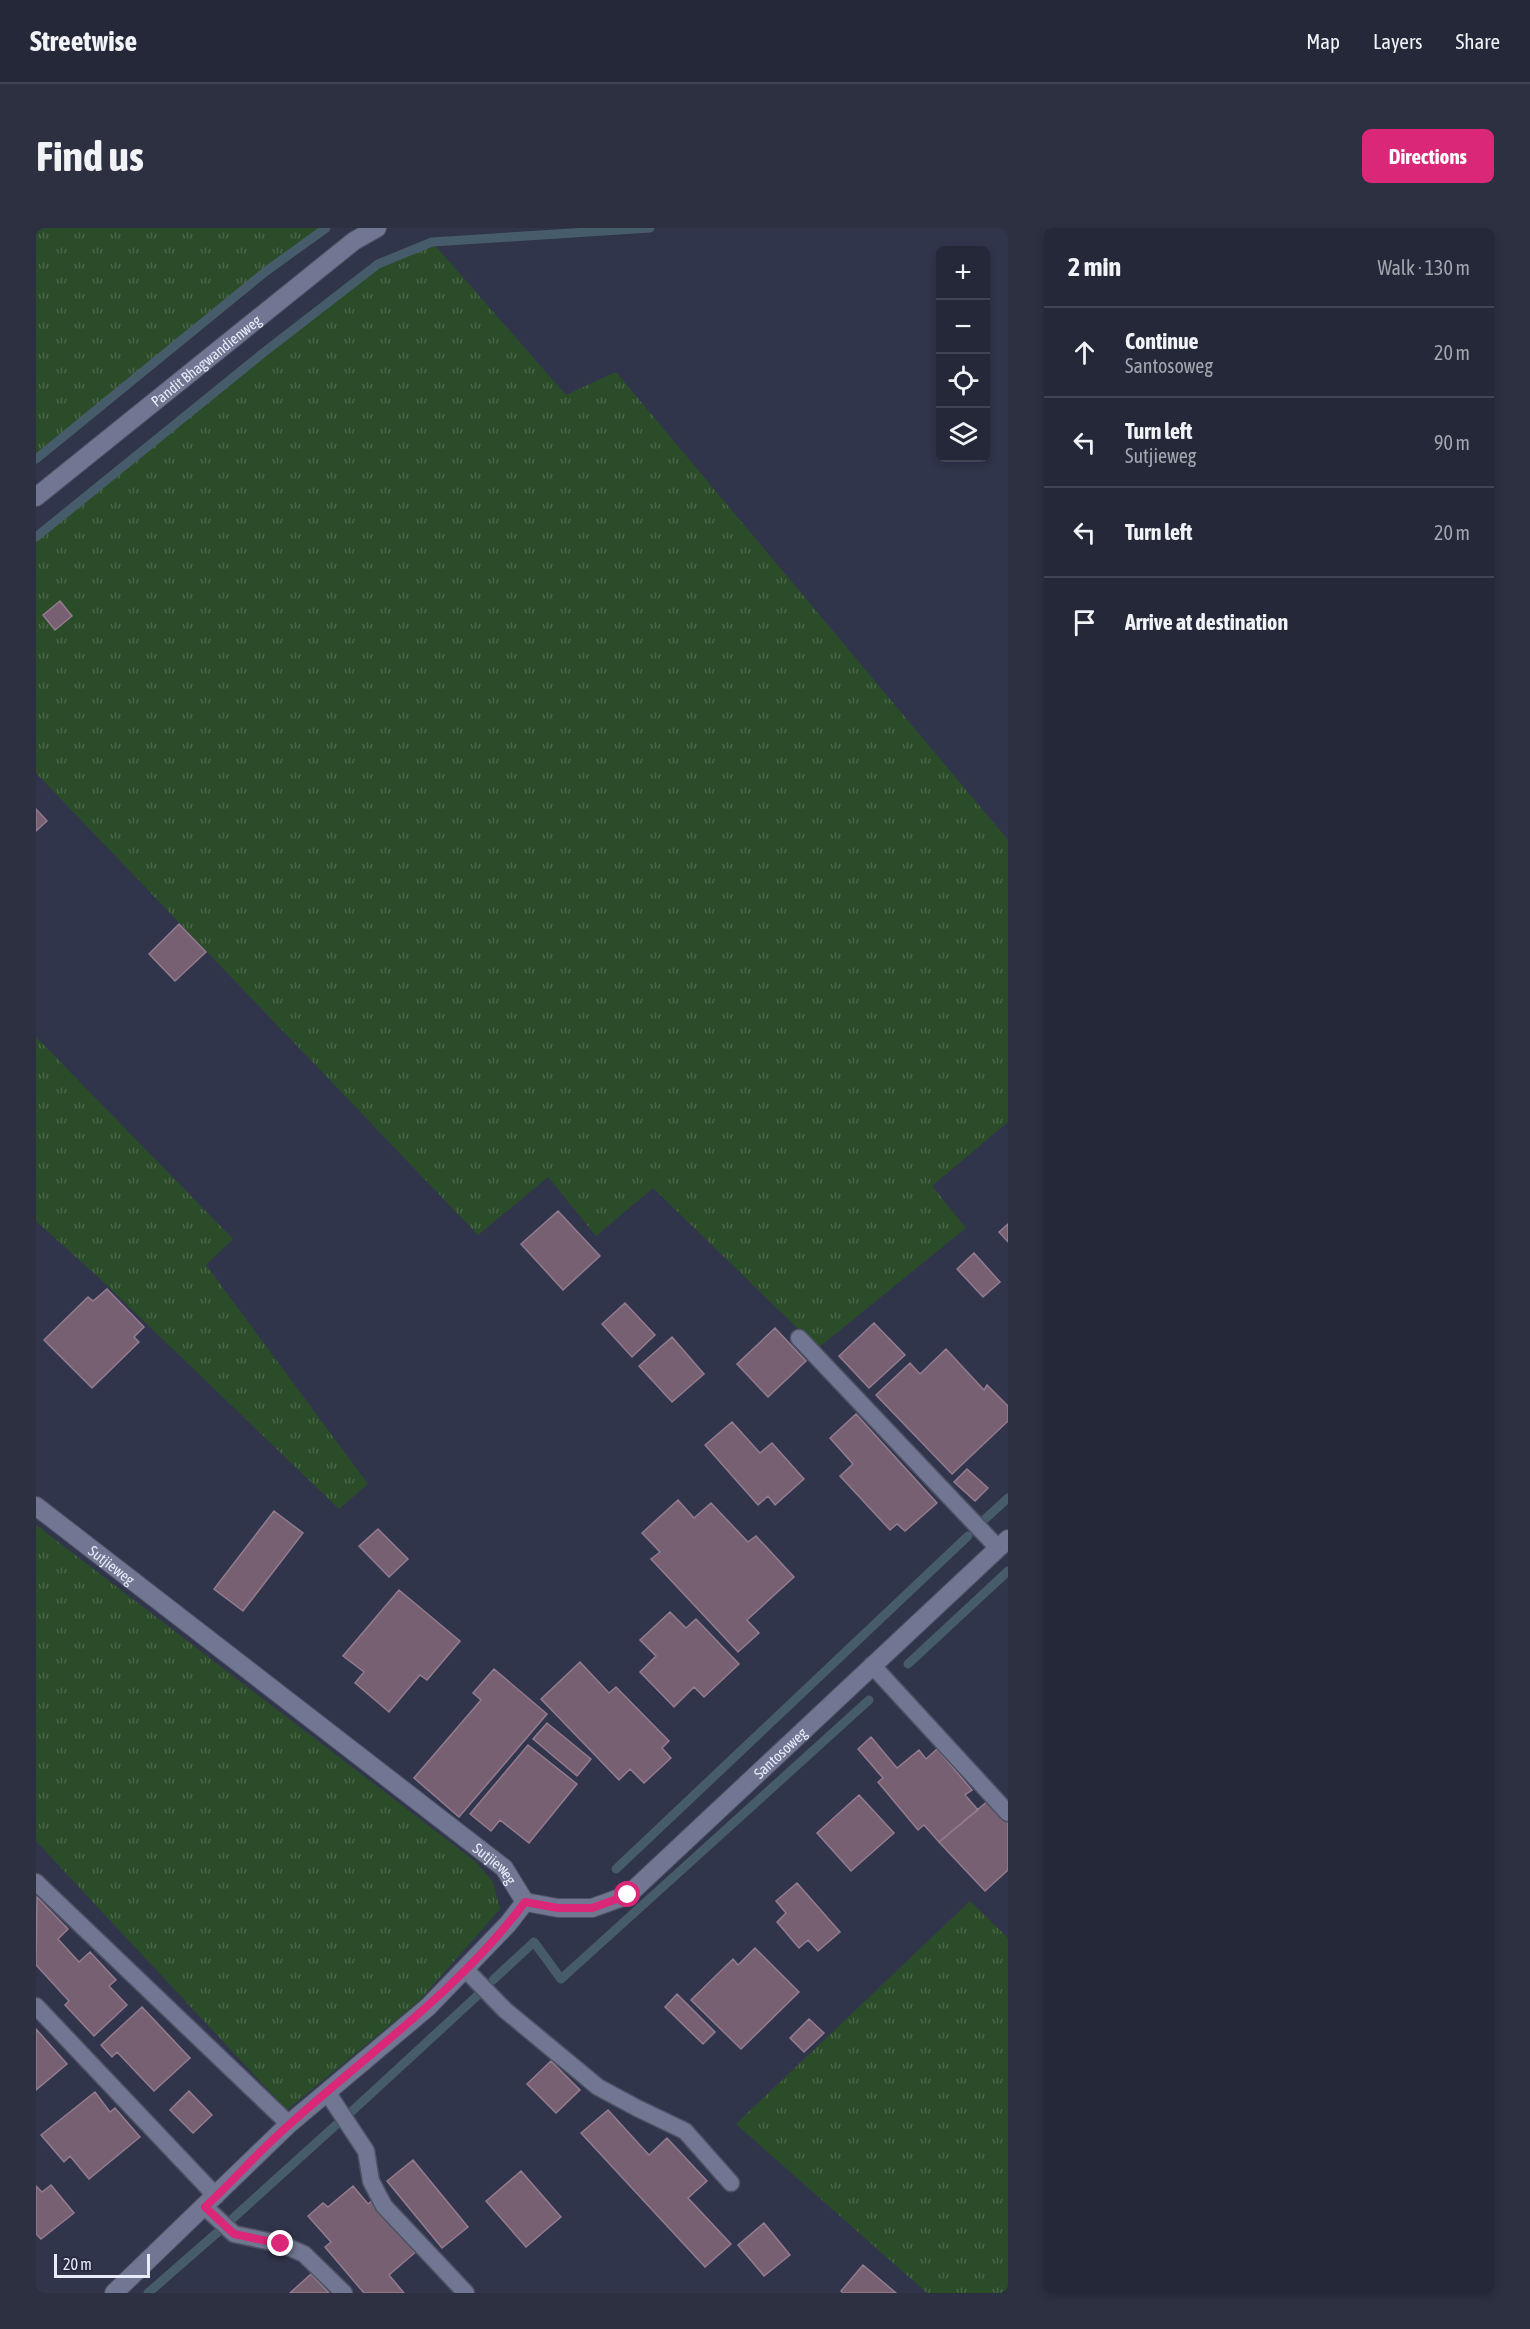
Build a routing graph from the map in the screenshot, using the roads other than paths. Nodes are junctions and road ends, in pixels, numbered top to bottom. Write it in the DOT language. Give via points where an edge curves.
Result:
graph roads {
  1 [pos="377,228"];
  2 [pos="36,497"];
  3 [pos="799,1338"];
  4 [pos="36,1506"];
  5 [pos="1003,1543"];
  6 [pos="872,1665"];
  7 [pos="1008,1813"];
  8 [pos="36,1882"];
  9 [pos="525,1902"];
  10 [pos="465,1969"];
  11 [pos="36,2006"];
  12 [pos="327,2092"];
  13 [pos="289,2124"];
  14 [pos="731,2183"];
  15 [pos="210,2202"];
  16 [pos="114,2293"];
  17 [pos="344,2293"];
  18 [pos="466,2293"];
  1 -- 2 [label="street, Pandit Bhagwandienweg" via="354,241"];
  3 -- 5 [label="lane"];
  4 -- 9 [label="street, Sutjieweg" via="504,1868"];
  5 -- 6 [label="street, Santosoweg"];
  6 -- 7 [label="lane"];
  6 -- 9 [label="street, Santosoweg" via="628,1895 592,1908 558,1908"];
  8 -- 13 [label="lane"];
  9 -- 10 [label="street, Sutjieweg"];
  10 -- 12 [label="street, Sutjieweg" via="428,2007"];
  10 -- 14 [label="lane" via="505,2010 598,2086 685,2131"];
  11 -- 15 [label="lane"];
  12 -- 13 [label="street, Sutjieweg"];
  12 -- 18 [label="lane" via="366,2151 371,2181 384,2206"];
  13 -- 15 [label="street, Sutjieweg"];
  15 -- 16 [label="street, Sutjieweg"];
  15 -- 17 [label="lane" via="234,2234 281,2244 304,2254"];
}
